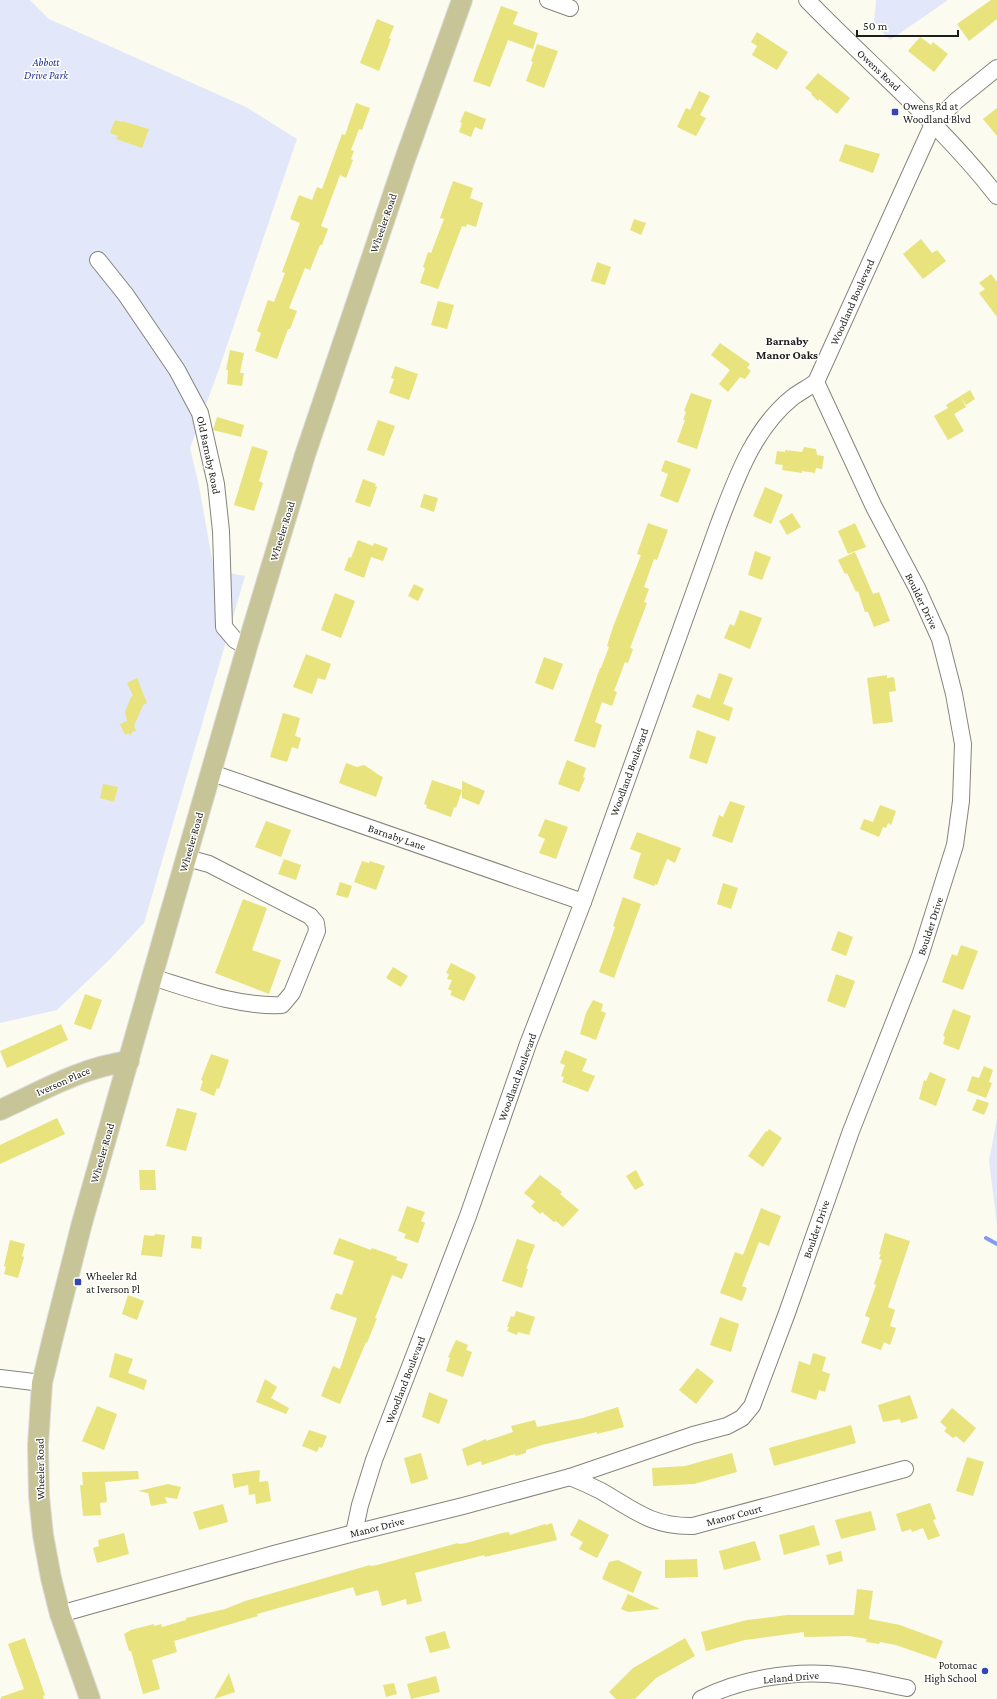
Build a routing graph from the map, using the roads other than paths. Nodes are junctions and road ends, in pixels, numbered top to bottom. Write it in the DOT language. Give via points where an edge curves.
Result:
graph roads {
  1 [pos="462,0"];
  2 [pos="548,0"];
  3 [pos="813,2"];
  4 [pos="570,8"];
  5 [pos="997,68"];
  6 [pos="933,124"];
  7 [pos="997,196"];
  8 [pos="98,260"];
  9 [pos="816,382"];
  10 [pos="247,647"];
  11 [pos="212,773"];
  12 [pos="187,858"];
  13 [pos="583,902"];
  14 [pos="152,977"];
  15 [pos="129,1061"];
  16 [pos="0,1110"];
  17 [pos="0,1378"];
  18 [pos="42,1383"];
  19 [pos="693,1435"];
  20 [pos="905,1469"];
  21 [pos="570,1477"];
  22 [pos="354,1532"];
  23 [pos="60,1614"];
  24 [pos="907,1688"];
  25 [pos="90,1699"];
  26 [pos="701,1699"];
  1 -- 10 [label="main road, Wheeler Road" via="334,365"];
  2 -- 4 [label="street"];
  3 -- 6 [label="street, Owens Road"];
  5 -- 6 [label="street, Woodland Boulevard" via="956,101"];
  6 -- 7 [label="street, Owens Road"];
  6 -- 9 [label="street, Woodland Boulevard"];
  8 -- 10 [label="street, Old Barnaby Road" via="126,295 177,370 200,413 216,484 221,531 224,627 235,640"];
  9 -- 13 [label="street, Woodland Boulevard" via="793,398 762,432 739,472"];
  9 -- 19 [label="street, Boulder Drive" via="874,507 917,588 940,639 963,744 961,801 955,845 920,956 851,1131 752,1406 748,1413 736,1422"];
  10 -- 11 [label="main road, Wheeler Road"];
  11 -- 12 [label="main road, Wheeler Road"];
  11 -- 13 [label="street, Barnaby Lane"];
  12 -- 14 [label="main road, Wheeler Road"];
  12 -- 14 [label="street" via="209,864 310,916 316,923 317,931 292,993 282,1005 238,1002"];
  13 -- 22 [label="street, Woodland Boulevard" via="528,1044 468,1216 374,1460"];
  14 -- 15 [label="main road, Wheeler Road"];
  15 -- 16 [label="main road, Iverson Place" via="83,1071"];
  15 -- 18 [label="main road, Wheeler Road" via="82,1224"];
  17 -- 18 [label="street"];
  18 -- 23 [label="main road, Wheeler Road" via="38,1445 39,1496 43,1535"];
  19 -- 21 [label="street, Manor Drive"];
  20 -- 21 [label="street, Manor Court" via="693,1526 673,1525 645,1517 600,1490"];
  21 -- 22 [label="street, Manor Drive"];
  22 -- 23 [label="street, Manor Drive"];
  23 -- 25 [label="main road, Wheeler Road"];
  24 -- 26 [label="street, Leland Drive" via="828,1674 794,1674 736,1685"];
}
